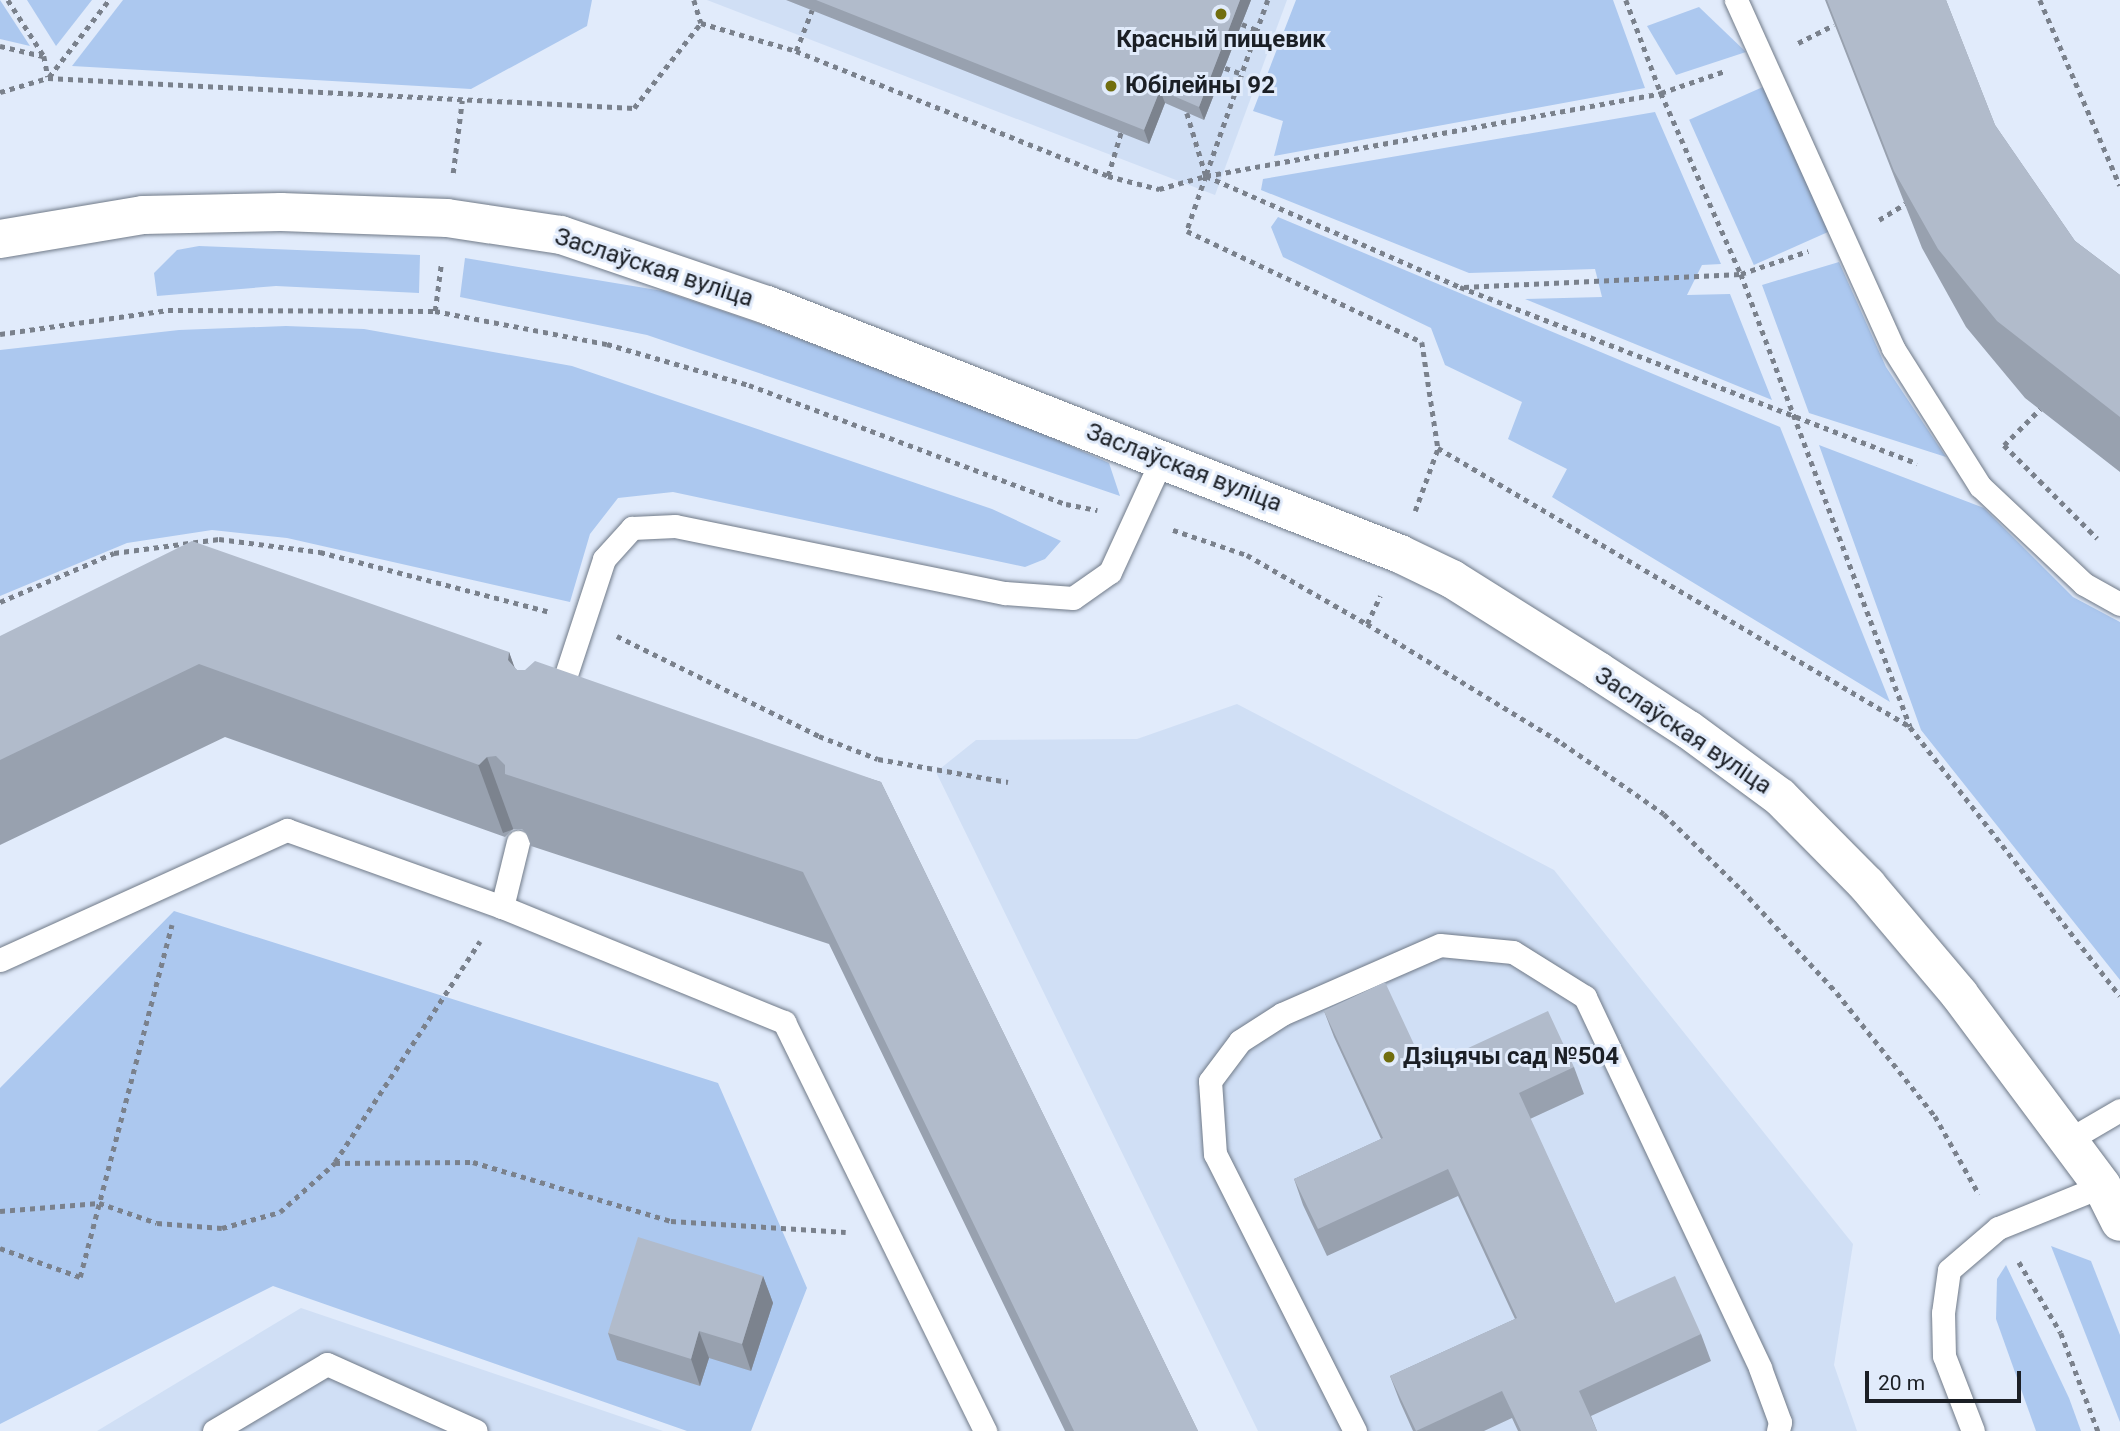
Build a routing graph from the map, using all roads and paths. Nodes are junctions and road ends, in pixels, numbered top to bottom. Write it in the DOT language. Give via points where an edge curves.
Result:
graph roads {
  1 [pos="8,0"];
  2 [pos="109,0"];
  3 [pos="694,0"];
  4 [pos="1268,0"];
  5 [pos="1626,0"];
  6 [pos="1736,0"];
  7 [pos="2040,0"];
  8 [pos="812,10"];
  9 [pos="701,23"];
  10 [pos="1242,24"];
  11 [pos="1834,24"];
  12 [pos="1257,30"];
  13 [pos="0,46"];
  14 [pos="1790,47"];
  15 [pos="796,51"];
  16 [pos="44,56"];
  17 [pos="1764,58"];
  18 [pos="1225,68"];
  19 [pos="1242,75"];
  20 [pos="48,78"];
  21 [pos="0,92"];
  22 [pos="1661,93"];
  23 [pos="462,101"];
  24 [pos="1187,113"];
  25 [pos="1121,132"];
  26 [pos="456,155"];
  27 [pos="1108,176"];
  28 [pos="1206,176"];
  29 [pos="2120,186"];
  30 [pos="1905,204"];
  31 [pos="1871,225"];
  32 [pos="0,239"];
  33 [pos="1845,239"];
  34 [pos="442,258"];
  35 [pos="1741,274"];
  36 [pos="1460,287"];
  37 [pos="435,311"];
  38 [pos="0,334"];
  39 [pos="2040,409"];
  40 [pos="1794,419"];
  41 [pos="1996,433"];
  42 [pos="2004,445"];
  43 [pos="1438,448"];
  44 [pos="1162,459"];
  45 [pos="1980,486"];
  46 [pos="1138,518"];
  47 [pos="2101,541"];
  48 [pos="1400,554"];
  49 [pos="0,603"];
  50 [pos="2120,604"];
  51 [pos="584,620"];
  52 [pos="552,717"];
  53 [pos="1910,727"];
  54 [pos="1008,782"];
  55 [pos="518,842"];
  56 [pos="185,877"];
  57 [pos="502,907"];
  58 [pos="0,960"];
  59 [pos="2120,996"];
  60 [pos="2120,1110"];
  61 [pos="2067,1141"];
  62 [pos="335,1163"];
  63 [pos="2102,1186"];
  64 [pos="99,1203"];
  65 [pos="0,1211"];
  66 [pos="2120,1222"];
  67 [pos="1998,1228"];
  68 [pos="888,1235"];
  69 [pos="0,1248"];
  70 [pos="214,1431"];
  71 [pos="476,1431"];
  72 [pos="985,1431"];
  73 [pos="1355,1431"];
  74 [pos="1778,1431"];
  75 [pos="1973,1431"];
  76 [pos="2098,1431"];
  1 -- 16 [label="path"];
  2 -- 20 [label="path"];
  3 -- 9 [label="path"];
  4 -- 12 [label="path"];
  5 -- 22 [label="path"];
  6 -- 17 [label="lane"];
  7 -- 29 [label="path"];
  8 -- 15 [label="path"];
  9 -- 15 [label="path"];
  9 -- 23 [label="path" via="634,108"];
  10 -- 12 [label="path"];
  11 -- 14 [label="path"];
  12 -- 19 [label="path"];
  13 -- 16 [label="path"];
  15 -- 27 [label="path"];
  16 -- 20 [label="path"];
  17 -- 22 [label="path"];
  17 -- 33 [label="lane"];
  18 -- 19 [label="path"];
  19 -- 28 [label="path"];
  20 -- 21 [label="path"];
  20 -- 23 [label="path"];
  22 -- 28 [label="path"];
  22 -- 35 [label="path"];
  23 -- 26 [label="path"];
  24 -- 28 [label="path"];
  25 -- 27 [label="path"];
  27 -- 28 [label="path" via="1159,189"];
  28 -- 36 [label="path"];
  28 -- 43 [label="path" via="1187,231 1422,342"];
  30 -- 31 [label="path"];
  32 -- 44 [label="main road, Заслаўская вуліца" via="143,215 281,212 447,218 561,235 767,305"];
  33 -- 35 [label="path"];
  33 -- 45 [label="lane" via="1893,348"];
  34 -- 37 [label="path"];
  35 -- 36 [label="path"];
  35 -- 40 [label="path"];
  36 -- 40 [label="path"];
  37 -- 38 [label="path" via="168,310"];
  37 -- 46 [label="path" via="607,344 736,381 1066,504"];
  39 -- 42 [label="path"];
  40 -- 45 [label="path"];
  40 -- 53 [label="path"];
  41 -- 42 [label="path"];
  42 -- 47 [label="path"];
  43 -- 48 [label="path"];
  43 -- 53 [label="path"];
  44 -- 46 [label="lane"];
  44 -- 48 [label="main road, Заслаўская вуліца"];
  45 -- 50 [label="lane" via="2084,584"];
  46 -- 51 [label="lane" via="1110,572 1073,598 1049,599 675,526 642,526 632,528 604,559"];
  46 -- 67 [label="path" via="1247,555 1562,743 1664,814 1837,993 1935,1116"];
  48 -- 61 [label="main road, Заслаўская вуліца" via="1452,579 1598,671 1780,797 1867,885 1959,994"];
  49 -- 51 [label="path" via="114,553 219,539 320,552"];
  51 -- 52 [label="lane"];
  51 -- 54 [label="path" via="819,736 878,759"];
  53 -- 59 [label="path"];
  55 -- 57 [label="lane"];
  56 -- 57 [label="lane" via="287,830"];
  56 -- 58 [label="lane"];
  56 -- 64 [label="path"];
  57 -- 62 [label="path"];
  57 -- 68 [label="lane" via="784,1022"];
  60 -- 61 [label="lane"];
  61 -- 63 [label="main road, Заслаўская вуліца"];
  62 -- 64 [label="path" via="279,1212 222,1228 157,1223"];
  62 -- 68 [label="path" via="473,1162 671,1221"];
  63 -- 66 [label="main road, Заслаўская вуліца"];
  63 -- 67 [label="lane"];
  64 -- 65 [label="path"];
  64 -- 69 [label="path" via="79,1277"];
  67 -- 75 [label="lane" via="1950,1270 1943,1313 1944,1356"];
  67 -- 76 [label="path" via="2061,1333"];
  68 -- 72 [label="lane"];
  70 -- 71 [label="lane" via="327,1364"];
  73 -- 74 [label="lane" via="1215,1154 1210,1081 1240,1041 1282,1014 1440,945 1513,952 1585,997 1760,1368 1780,1422"];
}
